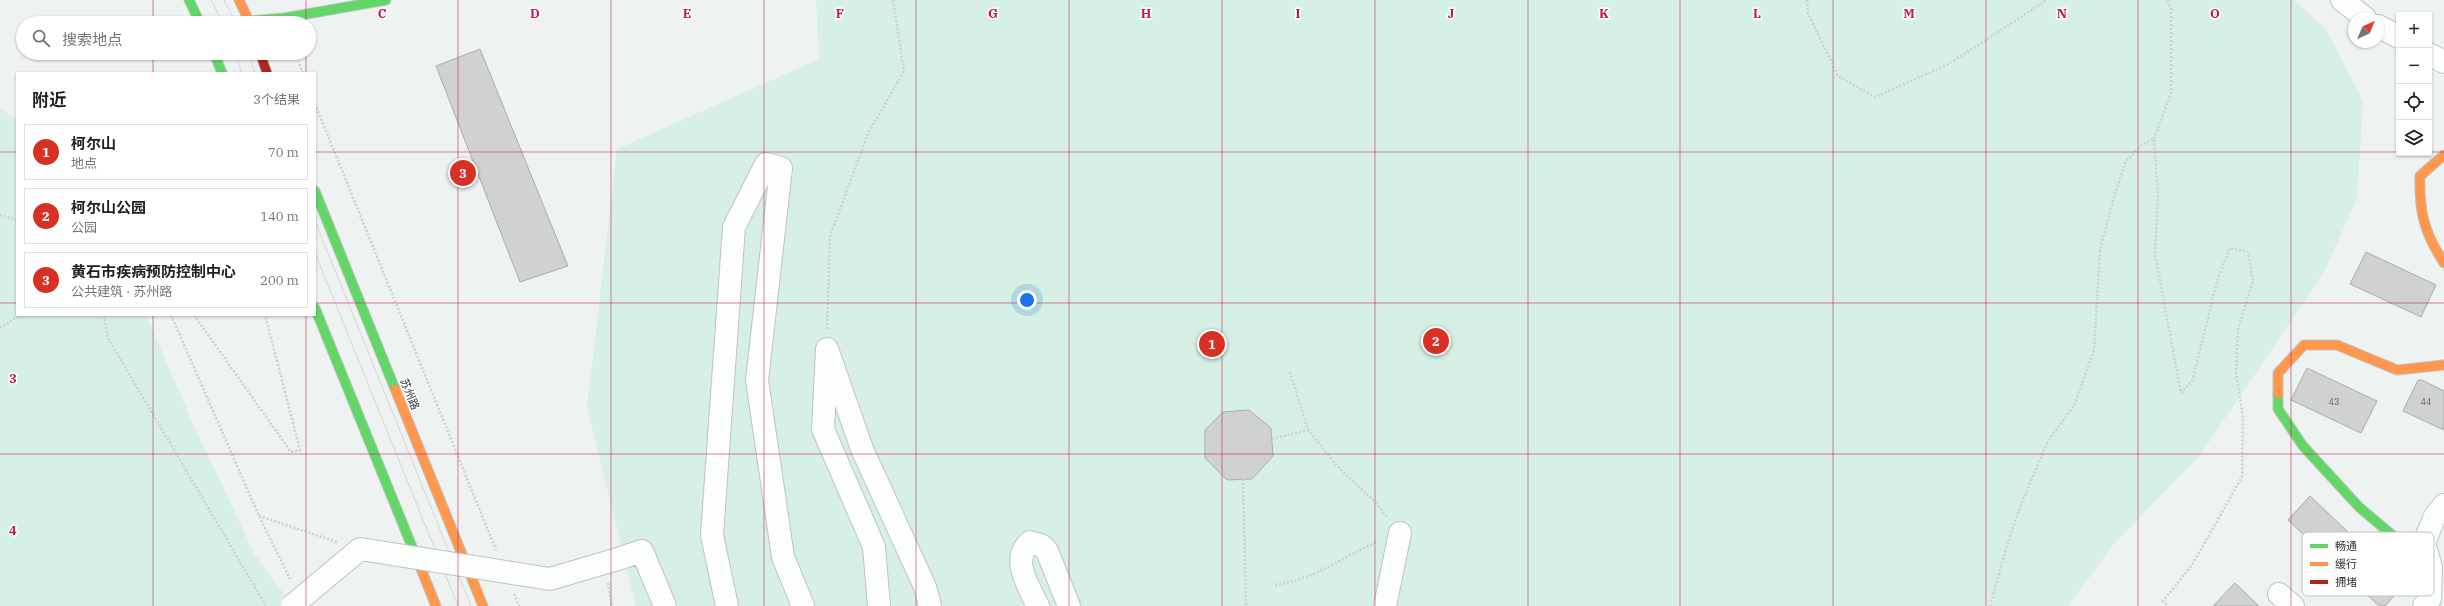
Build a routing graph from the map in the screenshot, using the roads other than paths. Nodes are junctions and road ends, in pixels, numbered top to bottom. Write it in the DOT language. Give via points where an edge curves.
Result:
graph roads {
  1 [pos="189,0"];
  2 [pos="239,0"];
  3 [pos="386,0"];
  4 [pos="2342,0"];
  5 [pos="2357,12"];
  6 [pos="197,16"];
  7 [pos="246,16"];
  8 [pos="295,16"];
  9 [pos="2384,29"];
  10 [pos="2396,35"];
  11 [pos="2432,56"];
  12 [pos="217,60"];
  13 [pos="262,60"];
  14 [pos="2444,62"];
  15 [pos="222,72"];
  16 [pos="267,72"];
  17 [pos="2444,155"];
  18 [pos="316,193"];
  19 [pos="2444,263"];
  20 [pos="316,310"];
  21 [pos="2444,365"];
  22 [pos="2444,505"];
  23 [pos="1400,532"];
  24 [pos="2389,532"];
  25 [pos="2428,532"];
  26 [pos="2430,596"];
  27 [pos="296,602"];
  28 [pos="436,606"];
  29 [pos="483,606"];
  30 [pos="665,606"];
  31 [pos="727,606"];
  32 [pos="803,606"];
  33 [pos="879,606"];
  34 [pos="930,606"];
  35 [pos="1038,606"];
  36 [pos="1069,606"];
  37 [pos="1385,606"];
  38 [pos="2424,606"];
  1 -- 6 [label="main road"];
  2 -- 7 [label="main road"];
  3 -- 8 [label="main road"];
  4 -- 5 [label="street"];
  9 -- 10 [label="street"];
  11 -- 14 [label="street"];
  12 -- 15 [label="main road"];
  13 -- 16 [label="main road"];
  17 -- 19 [label="main road" via="2420,176 2419,211 2429,240"];
  18 -- 29 [label="main road, 苏州路"];
  20 -- 28 [label="main road"];
  21 -- 24 [label="main road" via="2397,370 2337,345 2304,345 2278,373 2278,409 2302,446 2359,507"];
  22 -- 25 [label="street" via="2434,516"];
  23 -- 37 [label="street"];
  26 -- 38 [label="street"];
  27 -- 30 [label="street, bridge" via="360,549 550,579 642,551"];
  31 -- 32 [label="street" via="712,536 734,227 766,164 780,168 757,380 783,557"];
  33 -- 34 [label="street" via="874,547 823,429 827,349 862,449 925,587"];
  35 -- 36 [label="street" via="1026,582 1020,558 1030,542 1041,545 1047,551"];
}
